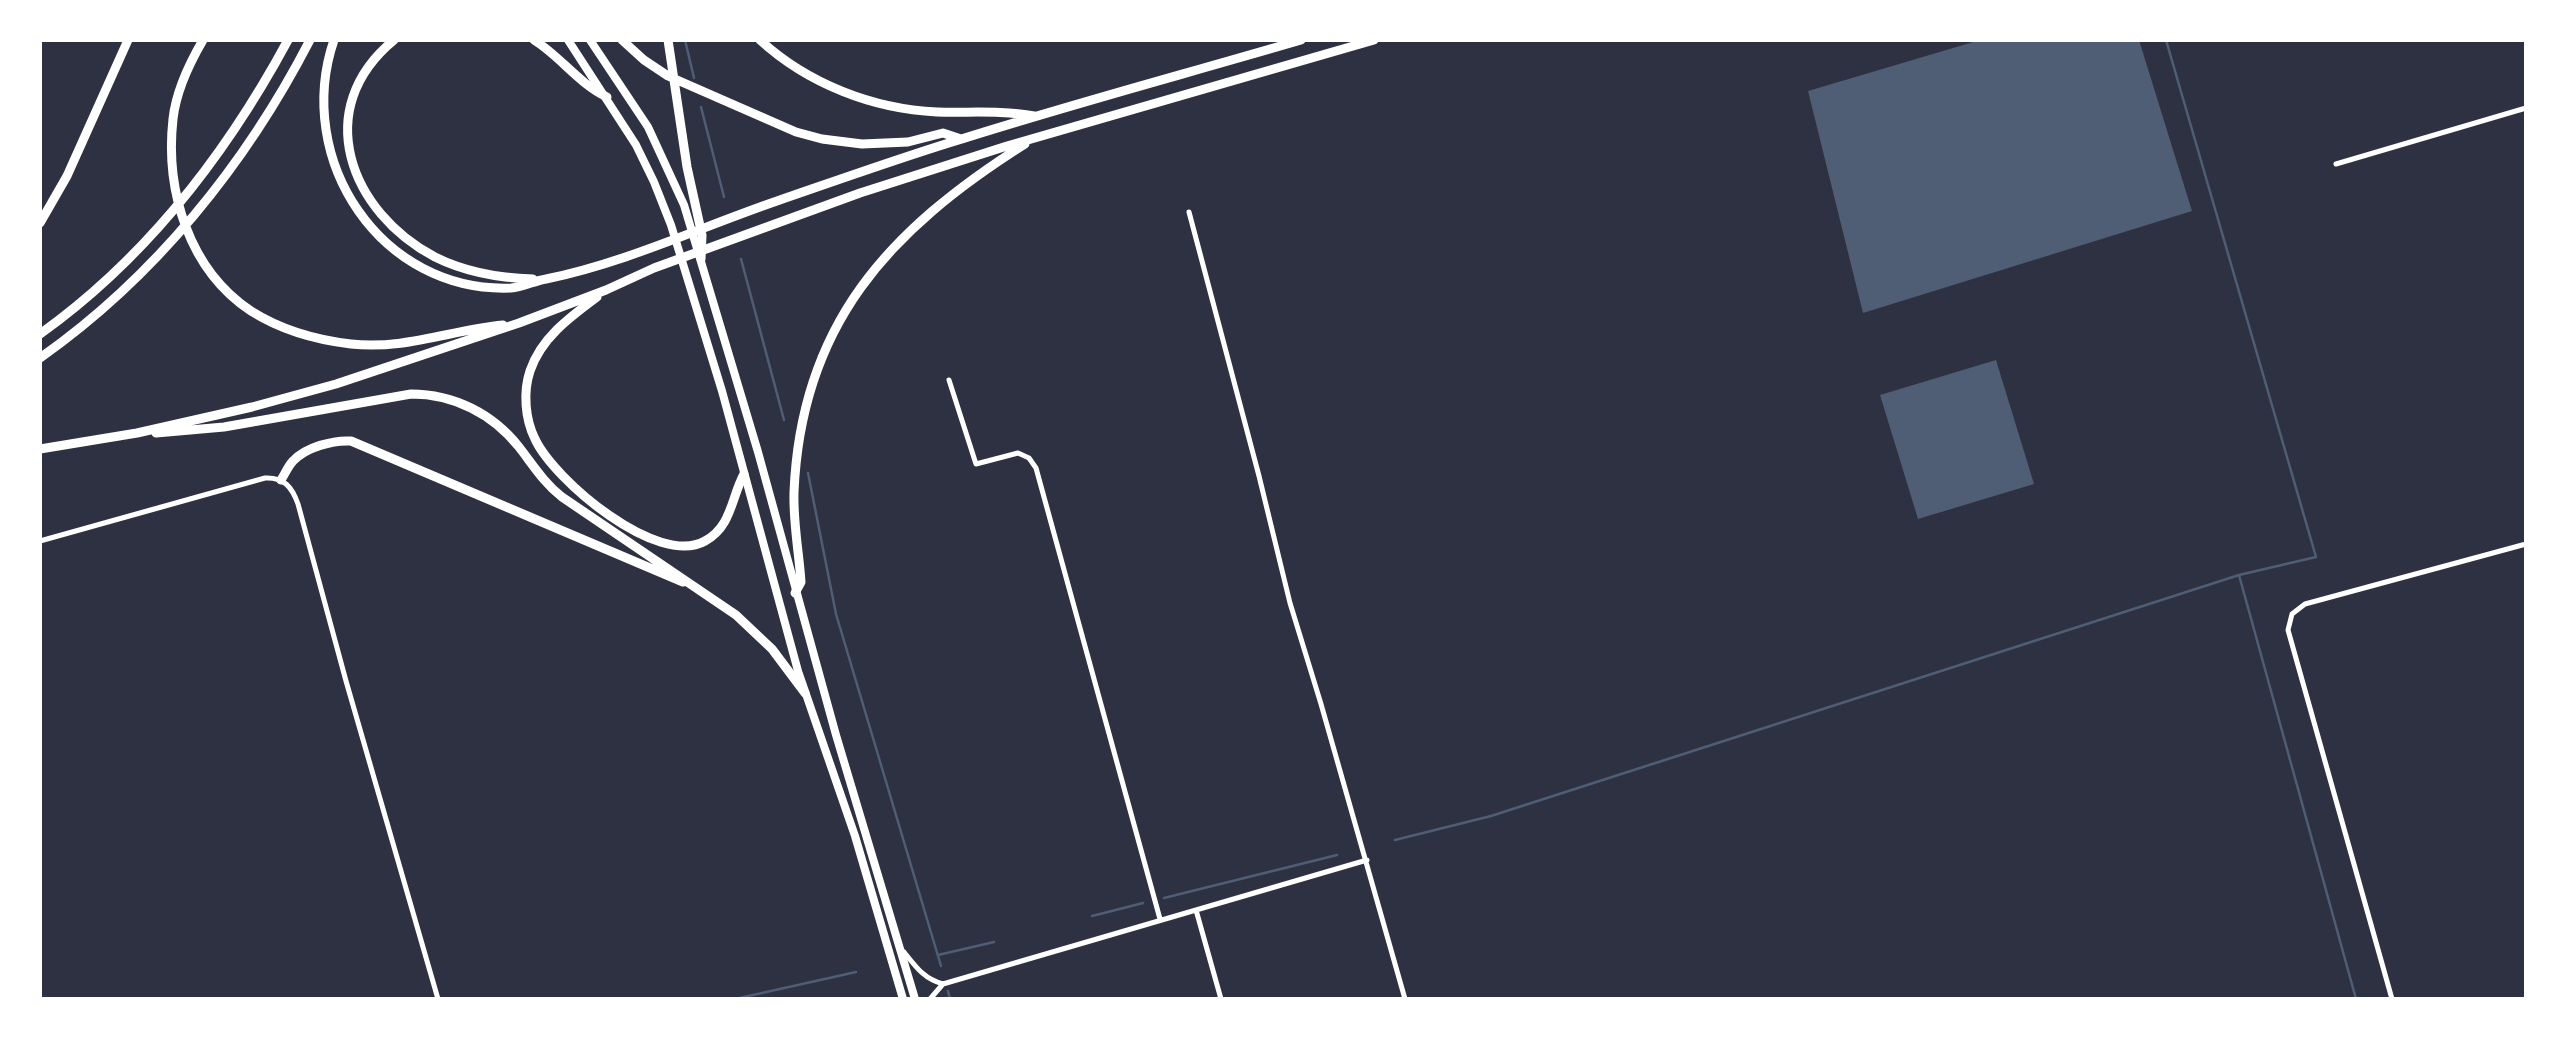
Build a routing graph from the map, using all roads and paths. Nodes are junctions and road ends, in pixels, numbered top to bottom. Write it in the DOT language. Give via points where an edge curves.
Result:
graph roads {
  1 [pos="128,40"];
  2 [pos="203,40"];
  3 [pos="288,40"];
  4 [pos="310,40"];
  5 [pos="334,40"];
  6 [pos="394,40"];
  7 [pos="534,40"];
  8 [pos="568,40"];
  9 [pos="590,40"];
  10 [pos="622,40"];
  11 [pos="668,40"];
  12 [pos="1282,40"];
  13 [pos="1301,40"];
  14 [pos="1374,40"];
  15 [pos="762,42"];
  16 [pos="1272,49"];
  17 [pos="607,97"];
  18 [pos="2526,108"];
  19 [pos="1036,117"];
  20 [pos="1035,137"];
  21 [pos="961,139"];
  22 [pos="2336,164"];
  23 [pos="1189,212"];
  24 [pos="40,223"];
  25 [pos="701,259"];
  26 [pos="542,280"];
  27 [pos="606,290"];
  28 [pos="519,323"];
  29 [pos="40,334"];
  30 [pos="40,358"];
  31 [pos="950,380"];
  32 [pos="136,433"];
  33 [pos="40,449"];
  34 [pos="744,474"];
  35 [pos="282,480"];
  36 [pos="40,541"];
  37 [pos="2526,544"];
  38 [pos="691,584"];
  39 [pos="795,593"];
  40 [pos="805,693"];
  41 [pos="1367,860"];
  42 [pos="1196,910"];
  43 [pos="1160,919"];
  44 [pos="901,948"];
  45 [pos="943,984"];
  46 [pos="438,999"];
  47 [pos="903,999"];
  48 [pos="915,999"];
  49 [pos="930,999"];
  50 [pos="1221,999"];
  51 [pos="1405,999"];
  52 [pos="2392,999"];
  1 -- 24 [label="highway" via="67,176"];
  2 -- 28 [label="highway" via="187,71 173,117 172,172 189,236 229,292 250,310 289,329 339,343 395,344"];
  3 -- 29 [label="highway" via="238,125 188,192 117,268"];
  4 -- 30 [label="highway" via="235,163 181,231 130,284"];
  5 -- 26 [label="highway" via="324,90 327,140 341,184 360,214 411,262 456,280 513,288"];
  6 -- 26 [label="highway" via="366,69 348,119 351,162 368,198 419,248 450,264 476,273"];
  7 -- 17 [label="highway"];
  8 -- 17 [label="main road"];
  9 -- 25 [label="main road" via="628,93 663,155"];
  10 -- 21 [label="highway" via="668,76 796,132 862,144 908,142 943,133"];
  11 -- 25 [label="highway" via="702,235"];
  12 -- 16 [label="highway"];
  13 -- 16 [label="highway"];
  14 -- 20 [label="highway"];
  15 -- 19 [label="highway" via="816,79 881,104 920,111 1011,112"];
  16 -- 19 [label="highway"];
  17 -- 34 [label="main road" via="645,162 671,225"];
  18 -- 22 [label="street"];
  19 -- 21 [label="highway"];
  20 -- 27 [label="highway" via="817,208"];
  20 -- 39 [label="highway" via="928,213 877,267 836,329 813,378 798,444 794,508 801,582"];
  21 -- 26 [label="highway" via="592,267"];
  23 -- 41 [label="street" via="1290,603"];
  25 -- 39 [label="main road"];
  27 -- 28 [label="highway"];
  27 -- 34 [label="highway" via="558,329 530,371 526,394 530,425 547,458 605,511 643,535 673,546 699,544 716,533 731,512"];
  28 -- 32 [label="highway" via="336,384"];
  31 -- 43 [label="street" via="976,464 1018,453 1036,468"];
  32 -- 33 [label="highway"];
  32 -- 38 [label="highway" via="224,427 399,395 453,400 497,424 562,497"];
  34 -- 40 [label="main road"];
  35 -- 36 [label="street" via="265,478"];
  35 -- 38 [label="highway" via="304,452 351,441"];
  35 -- 46 [label="street" via="298,504"];
  37 -- 52 [label="street" via="2305,604 2292,614 2288,631 2305,699"];
  38 -- 40 [label="highway" via="760,636"];
  39 -- 44 [label="main road"];
  40 -- 47 [label="main road" via="855,836"];
  41 -- 42 [label="street"];
  41 -- 51 [label="street"];
  42 -- 43 [label="street"];
  42 -- 50 [label="street"];
  43 -- 45 [label="street"];
  44 -- 45 [label="street" via="926,978"];
  44 -- 48 [label="main road"];
  45 -- 49 [label="street"];
}
